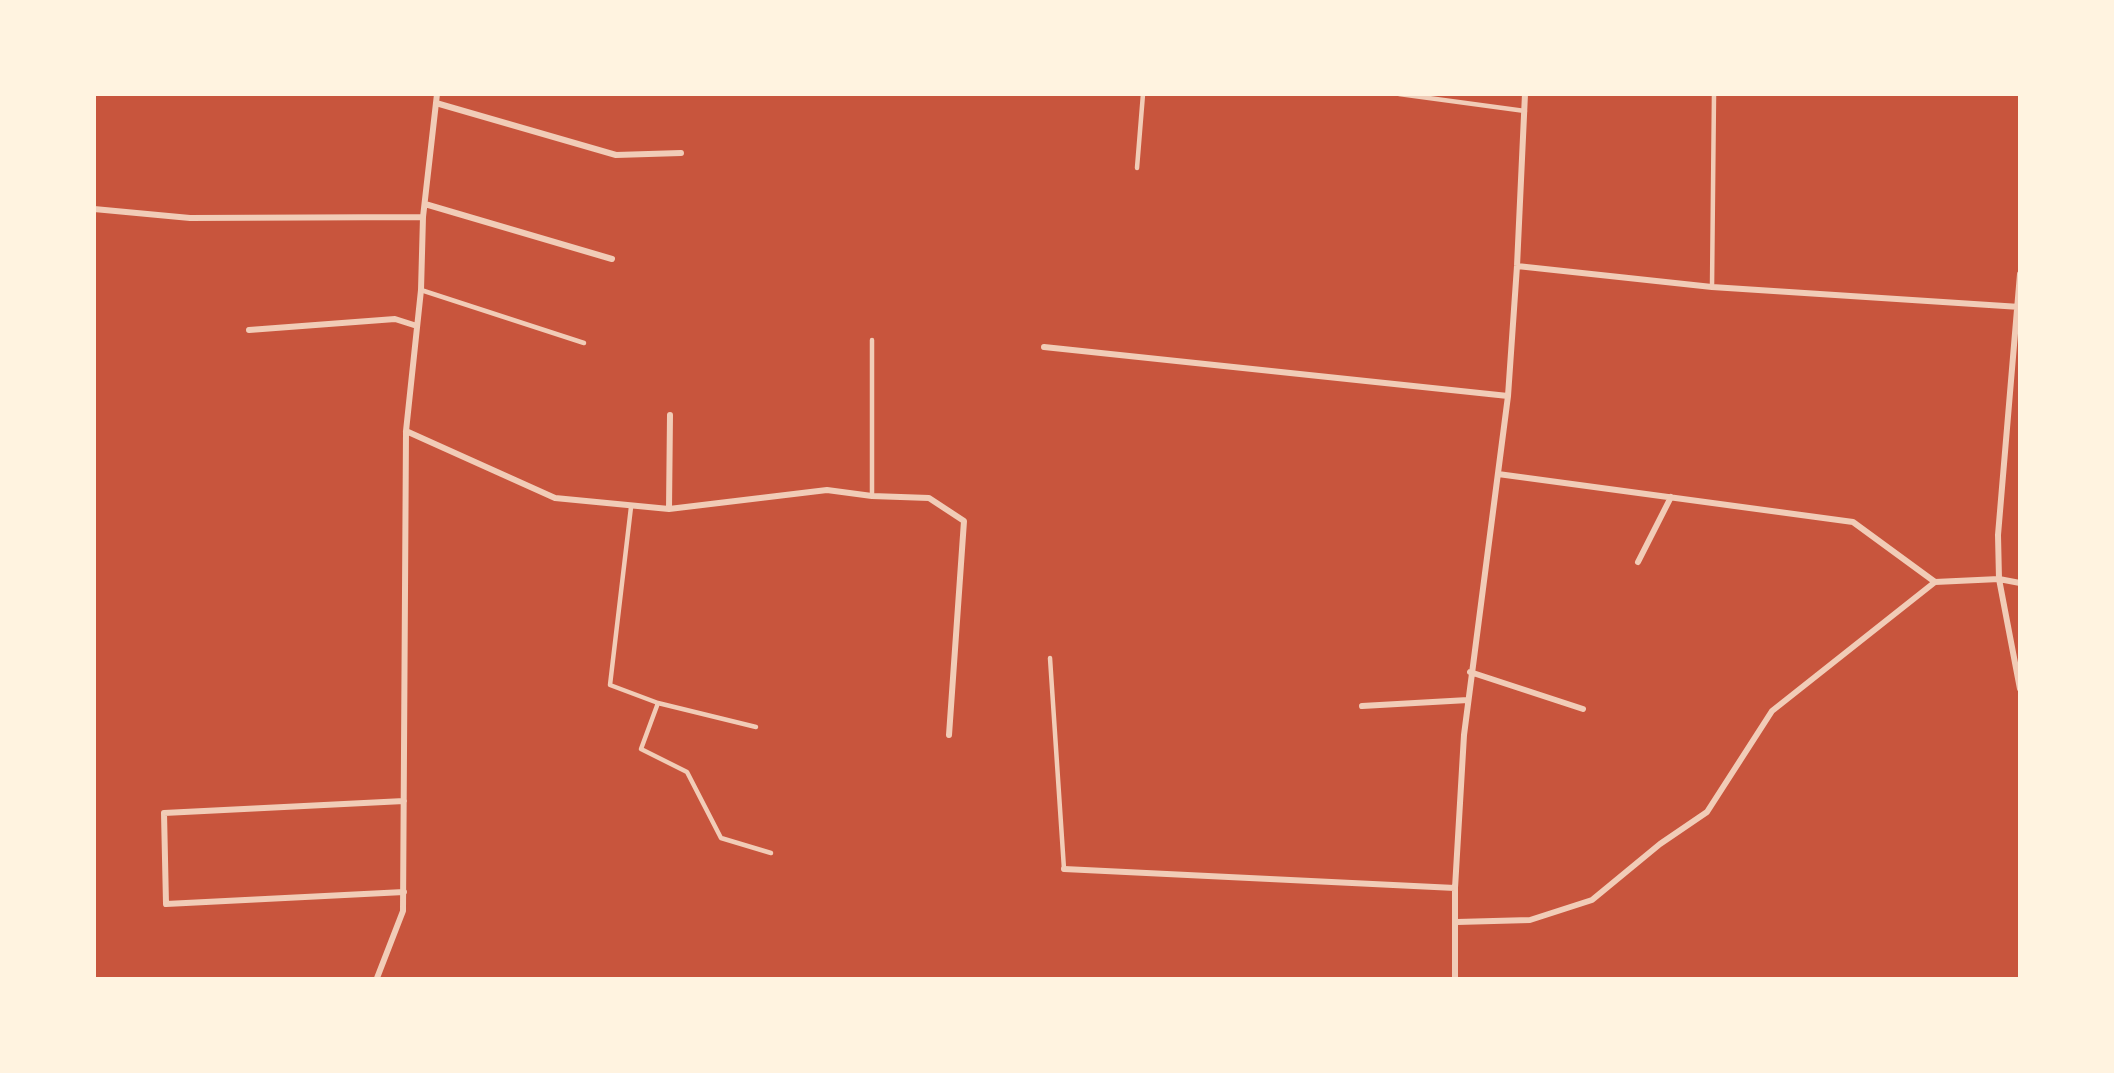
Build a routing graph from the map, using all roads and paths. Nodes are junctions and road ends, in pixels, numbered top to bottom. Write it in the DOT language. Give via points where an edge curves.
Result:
graph roads {
  1 [pos="437,94"];
  2 [pos="1143,94"];
  3 [pos="1399,94"];
  4 [pos="1525,94"];
  5 [pos="1714,94"];
  6 [pos="436,103"];
  7 [pos="1525,111"];
  8 [pos="681,153"];
  9 [pos="1137,168"];
  10 [pos="425,204"];
  11 [pos="94,209"];
  12 [pos="423,217"];
  13 [pos="612,260"];
  14 [pos="1517,266"];
  15 [pos="2019,274"];
  16 [pos="1712,287"];
  17 [pos="421,290"];
  18 [pos="2017,306"];
  19 [pos="417,326"];
  20 [pos="249,330"];
  21 [pos="872,340"];
  22 [pos="584,343"];
  23 [pos="1044,347"];
  24 [pos="1508,396"];
  25 [pos="670,415"];
  26 [pos="406,431"];
  27 [pos="1498,474"];
  28 [pos="872,496"];
  29 [pos="1671,497"];
  30 [pos="631,507"];
  31 [pos="669,509"];
  32 [pos="1638,562"];
  33 [pos="1999,579"];
  34 [pos="1935,582"];
  35 [pos="2019,583"];
  36 [pos="1050,658"];
  37 [pos="1470,672"];
  38 [pos="2019,689"];
  39 [pos="1468,700"];
  40 [pos="658,704"];
  41 [pos="1362,706"];
  42 [pos="1583,709"];
  43 [pos="756,726"];
  44 [pos="949,735"];
  45 [pos="404,801"];
  46 [pos="771,853"];
  47 [pos="1064,869"];
  48 [pos="1455,888"];
  49 [pos="404,892"];
  50 [pos="1457,922"];
  51 [pos="376,978"];
  52 [pos="1455,978"];
  1 -- 6 [label="street"];
  2 -- 9 [label="lane"];
  3 -- 7 [label="lane"];
  4 -- 7 [label="street"];
  5 -- 16 [label="lane"];
  6 -- 8 [label="street" via="616,155"];
  6 -- 10 [label="street"];
  7 -- 14 [label="street"];
  10 -- 12 [label="street"];
  10 -- 13 [label="street"];
  11 -- 12 [label="street" via="190,218"];
  12 -- 17 [label="street"];
  14 -- 16 [label="street"];
  14 -- 24 [label="street"];
  15 -- 18 [label="street"];
  16 -- 18 [label="street"];
  17 -- 19 [label="street"];
  17 -- 22 [label="lane"];
  18 -- 33 [label="street" via="1998,535"];
  19 -- 20 [label="street" via="395,319"];
  19 -- 26 [label="street"];
  21 -- 28 [label="lane"];
  23 -- 24 [label="street"];
  24 -- 27 [label="street"];
  25 -- 31 [label="street"];
  26 -- 30 [label="street" via="555,498"];
  26 -- 45 [label="street"];
  27 -- 29 [label="street"];
  27 -- 37 [label="street"];
  28 -- 31 [label="street" via="828,490"];
  28 -- 44 [label="street" via="929,498 964,521"];
  29 -- 32 [label="street"];
  29 -- 34 [label="street" via="1853,522"];
  30 -- 31 [label="street"];
  30 -- 40 [label="lane" via="610,685"];
  33 -- 34 [label="street"];
  33 -- 35 [label="street"];
  33 -- 38 [label="street"];
  34 -- 50 [label="street" via="1772,711 1707,812 1660,844 1592,900 1530,920"];
  36 -- 47 [label="lane"];
  37 -- 39 [label="street"];
  37 -- 42 [label="street"];
  39 -- 41 [label="street"];
  39 -- 48 [label="street"];
  40 -- 43 [label="lane"];
  40 -- 46 [label="lane" via="641,748 687,772 721,838"];
  45 -- 49 [label="street"];
  45 -- 49 [label="street" via="164,813 166,904"];
  47 -- 48 [label="street"];
  48 -- 50 [label="street"];
  49 -- 51 [label="street" via="403,911"];
  50 -- 52 [label="street"];
}
